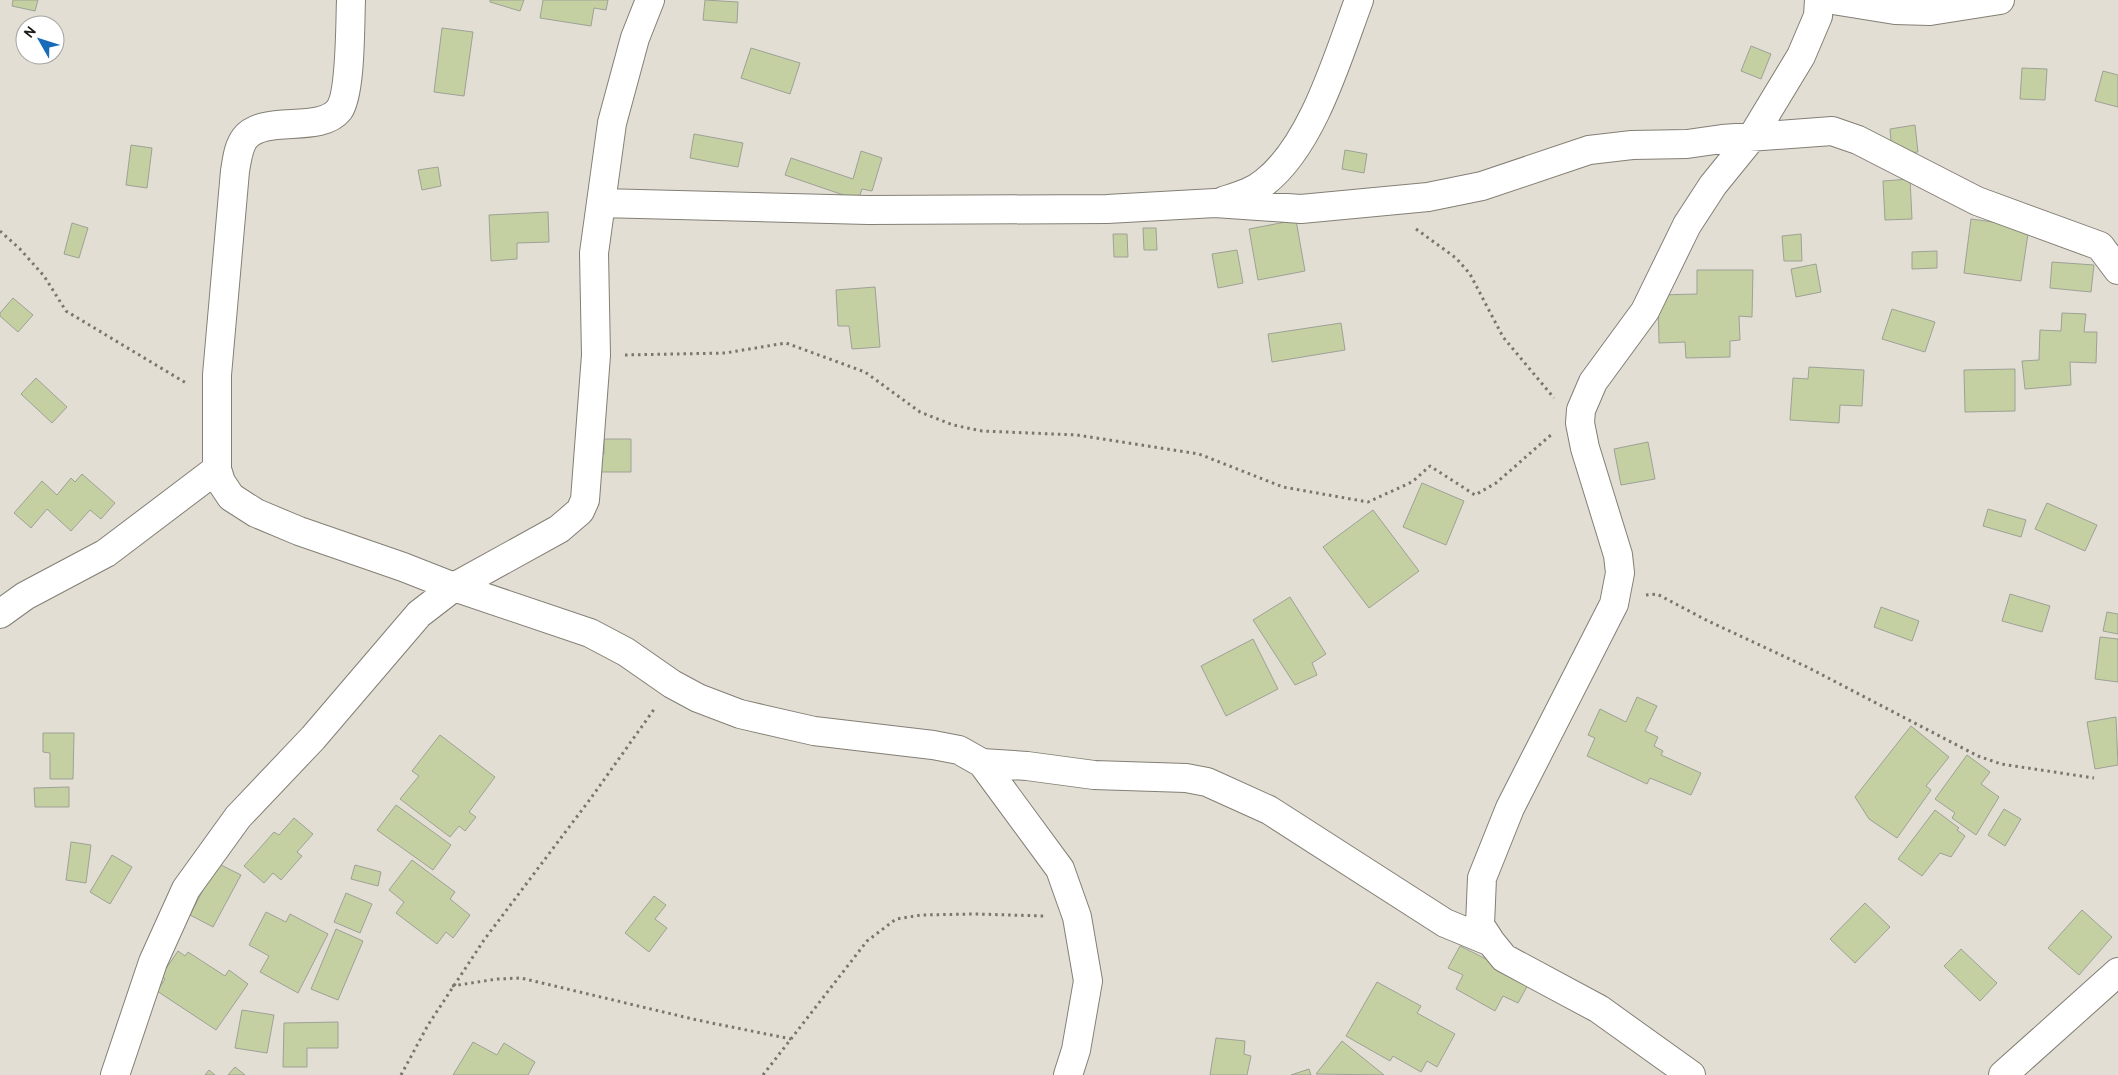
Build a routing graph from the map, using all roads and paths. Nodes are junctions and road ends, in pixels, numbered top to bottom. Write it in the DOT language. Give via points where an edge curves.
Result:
graph roads {
  1 [pos="351,0"];
  2 [pos="650,0"];
  3 [pos="1359,0"];
  4 [pos="1819,0"];
  5 [pos="1833,0"];
  6 [pos="2000,0"];
  7 [pos="1752,137"];
  8 [pos="601,203"];
  9 [pos="1215,203"];
  10 [pos="1413,228"];
  11 [pos="0,231"];
  12 [pos="2118,270"];
  13 [pos="596,354"];
  14 [pos="218,401"];
  15 [pos="1581,410"];
  16 [pos="217,469"];
  17 [pos="454,587"];
  18 [pos="1614,604"];
  19 [pos="0,614"];
  20 [pos="672,684"];
  21 [pos="982,763"];
  22 [pos="2094,778"];
  23 [pos="1078,917"];
  24 [pos="1490,942"];
  25 [pos="2118,972"];
  26 [pos="452,986"];
  27 [pos="792,1039"];
  28 [pos="115,1075"];
  29 [pos="401,1075"];
  30 [pos="763,1075"];
  31 [pos="1068,1075"];
  32 [pos="1691,1075"];
  33 [pos="2003,1075"];
  1 -- 14 [label="street" via="346,94 338,111 324,120 257,129 245,138 240,148 224,286"];
  2 -- 8 [label="street" via="612,123"];
  3 -- 9 [label="street" via="1331,76 1305,131 1280,168 1248,193"];
  4 -- 7 [label="street" via="1818,16 1801,56"];
  5 -- 6 [label="street" via="1895,10 1930,11"];
  7 -- 9 [label="street" via="1589,150 1482,186 1410,199 1301,209"];
  7 -- 12 [label="street" via="1832,131 1858,140 1977,201 2100,246"];
  7 -- 15 [label="street" via="1713,185 1687,225 1645,311 1593,382"];
  8 -- 9 [label="street" via="868,210 1107,209"];
  8 -- 13 [label="street" via="594,253"];
  10 -- 15 [label="path" via="1456,258 1470,274 1503,337 1555,399 1568,408"];
  11 -- 14 [label="path" via="44,276 66,311"];
  13 -- 15 [label="path" via="725,353 786,343 865,372 920,412 953,425 982,431 1077,435 1200,454 1283,487 1368,502 1412,482 1430,466 1475,495 1496,483"];
  13 -- 17 [label="street" via="585,500 580,511 559,529"];
  14 -- 16 [label="street"];
  15 -- 18 [label="street" via="1585,448 1618,555 1620,573"];
  16 -- 17 [label="street" via="231,497 256,513"];
  16 -- 19 [label="street" via="106,553 25,596"];
  17 -- 20 [label="street" via="590,633 626,652"];
  17 -- 28 [label="street" via="419,614 313,738 238,817 186,889 153,962"];
  18 -- 22 [label="path" via="1657,594 1978,756 2001,764"];
  18 -- 24 [label="street" via="1510,808 1482,878 1480,925"];
  20 -- 21 [label="street" via="740,714 814,731 958,750"];
  20 -- 26 [label="path"];
  21 -- 23 [label="street" via="1060,869"];
  21 -- 24 [label="street" via="1094,775 1186,778 1207,782 1269,810 1445,923"];
  23 -- 27 [label="path" via="976,914 896,919 867,941"];
  23 -- 31 [label="street" via="1088,981 1076,1050"];
  24 -- 32 [label="street" via="1504,958 1598,1009"];
  25 -- 33 [label="street"];
  26 -- 27 [label="path" via="497,978 520,978"];
  26 -- 29 [label="path"];
  27 -- 30 [label="path"];
}
